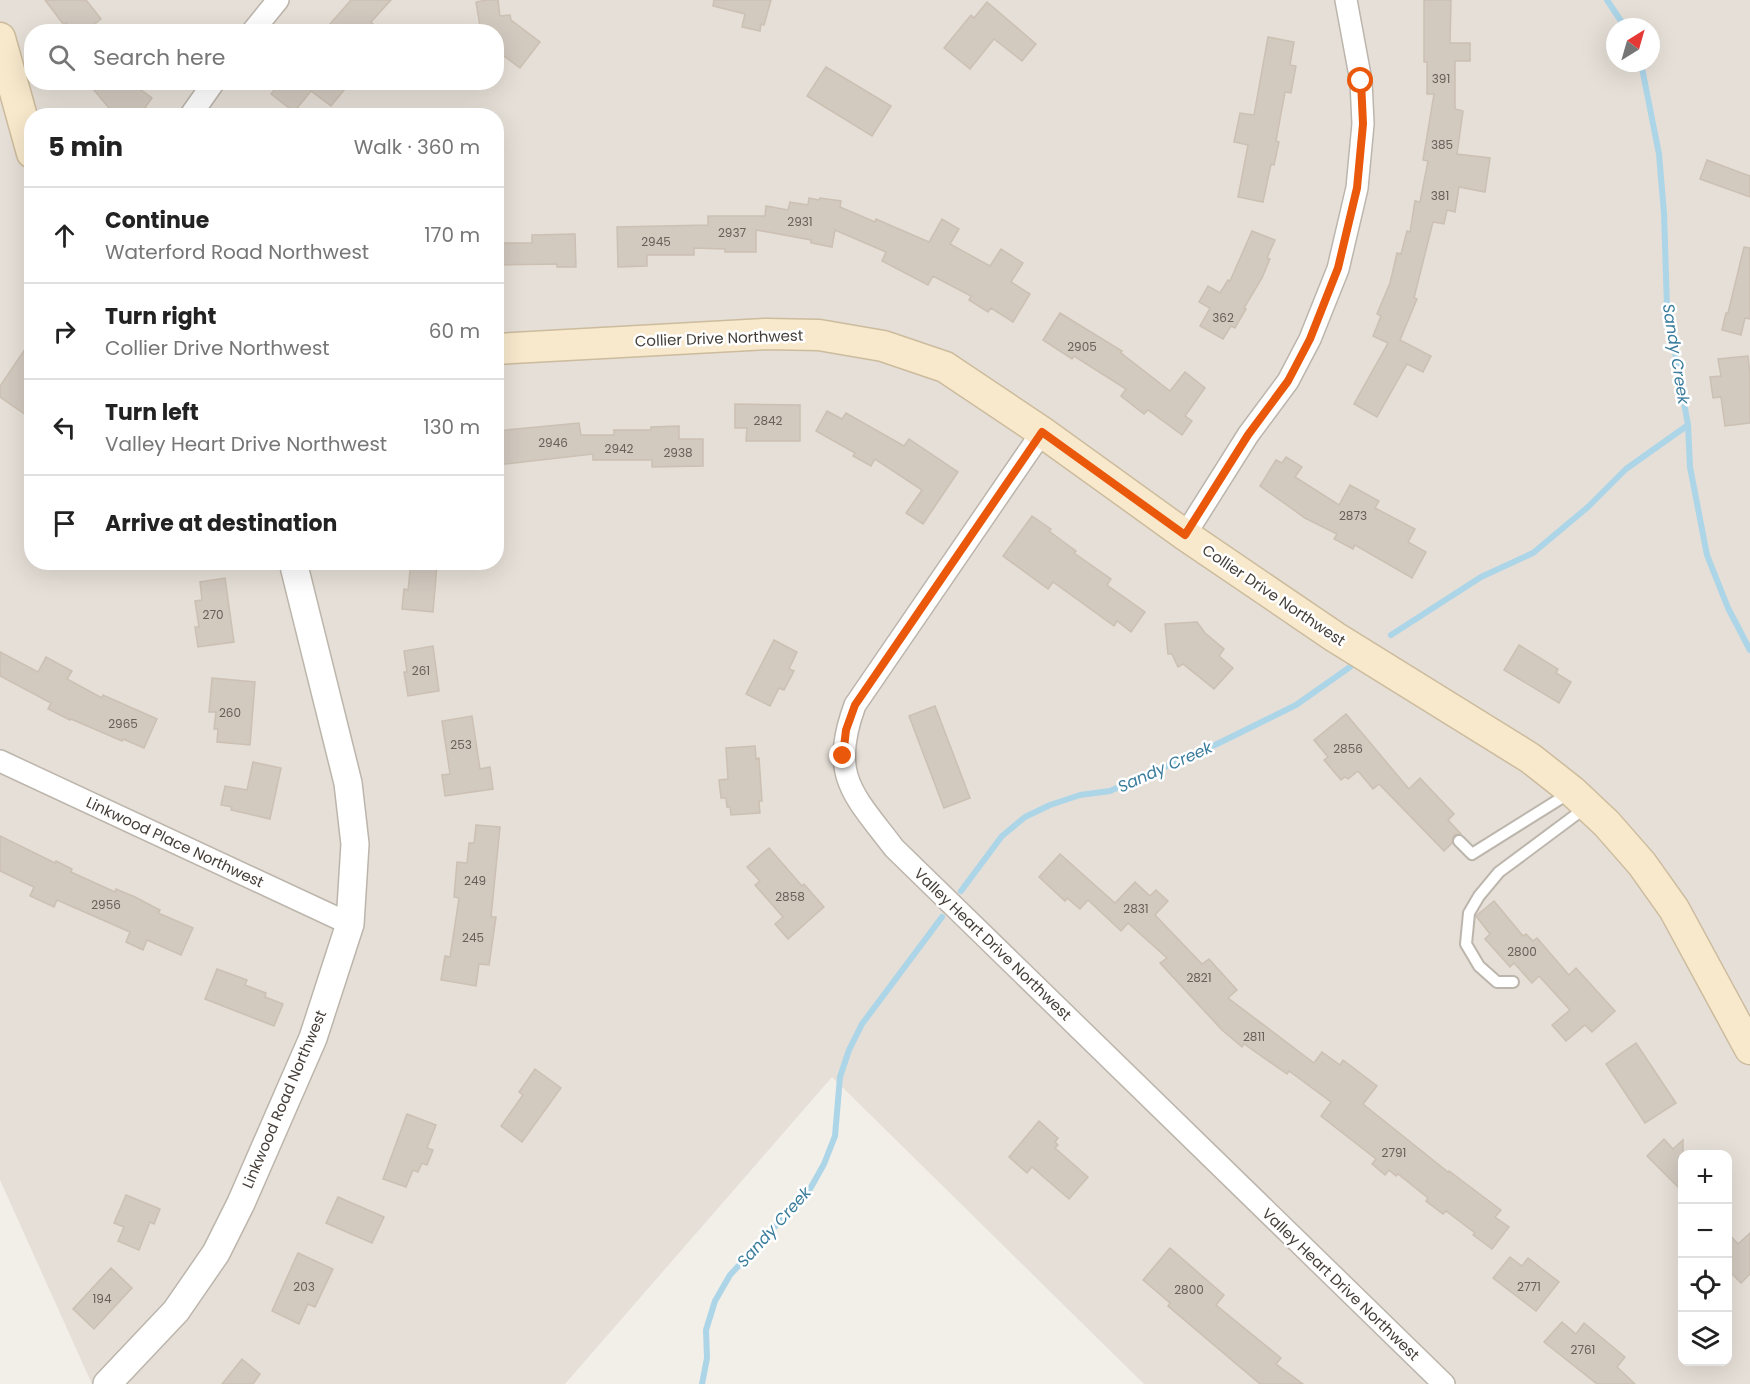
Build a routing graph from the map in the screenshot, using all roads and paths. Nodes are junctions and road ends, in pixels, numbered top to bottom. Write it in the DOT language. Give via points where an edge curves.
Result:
graph roads {
  1 [pos="278,0"];
  2 [pos="1346,0"];
  3 [pos="258,24"];
  4 [pos="0,38"];
  5 [pos="208,90"];
  6 [pos="196,108"];
  7 [pos="24,124"];
  8 [pos="504,349"];
  9 [pos="1042,432"];
  10 [pos="1185,535"];
  11 [pos="295,570"];
  12 [pos="0,761"];
  13 [pos="1580,798"];
  14 [pos="1459,841"];
  15 [pos="350,924"];
  16 [pos="1514,982"];
  17 [pos="1750,1049"];
  18 [pos="106,1384"];
  19 [pos="1444,1384"];
  1 -- 3 [label="street"];
  2 -- 10 [label="street" via="1361,81 1363,124 1357,188 1338,268 1310,339 1288,381 1248,435"];
  4 -- 7 [label="main road"];
  5 -- 6 [label="street"];
  8 -- 9 [label="main road, Collier Drive Northwest" via="766,334 819,335 882,346 945,367"];
  9 -- 10 [label="main road, Collier Drive Northwest"];
  9 -- 19 [label="street, Valley Heart Drive Northwest" via="855,705 846,730 845,775 857,800 894,848"];
  10 -- 13 [label="main road, Collier Drive Northwest" via="1335,637 1530,758"];
  11 -- 15 [label="street, Linkwood Road Northwest" via="348,783 355,844"];
  12 -- 15 [label="street, Linkwood Place Northwest"];
  13 -- 14 [label="lane" via="1472,854"];
  13 -- 16 [label="lane" via="1499,872 1469,913 1466,944 1479,966 1497,982"];
  13 -- 17 [label="main road, Collier Drive Northwest" via="1642,864 1674,909"];
  15 -- 18 [label="street, Linkwood Road Northwest" via="313,1038 216,1253 176,1311"];
}
